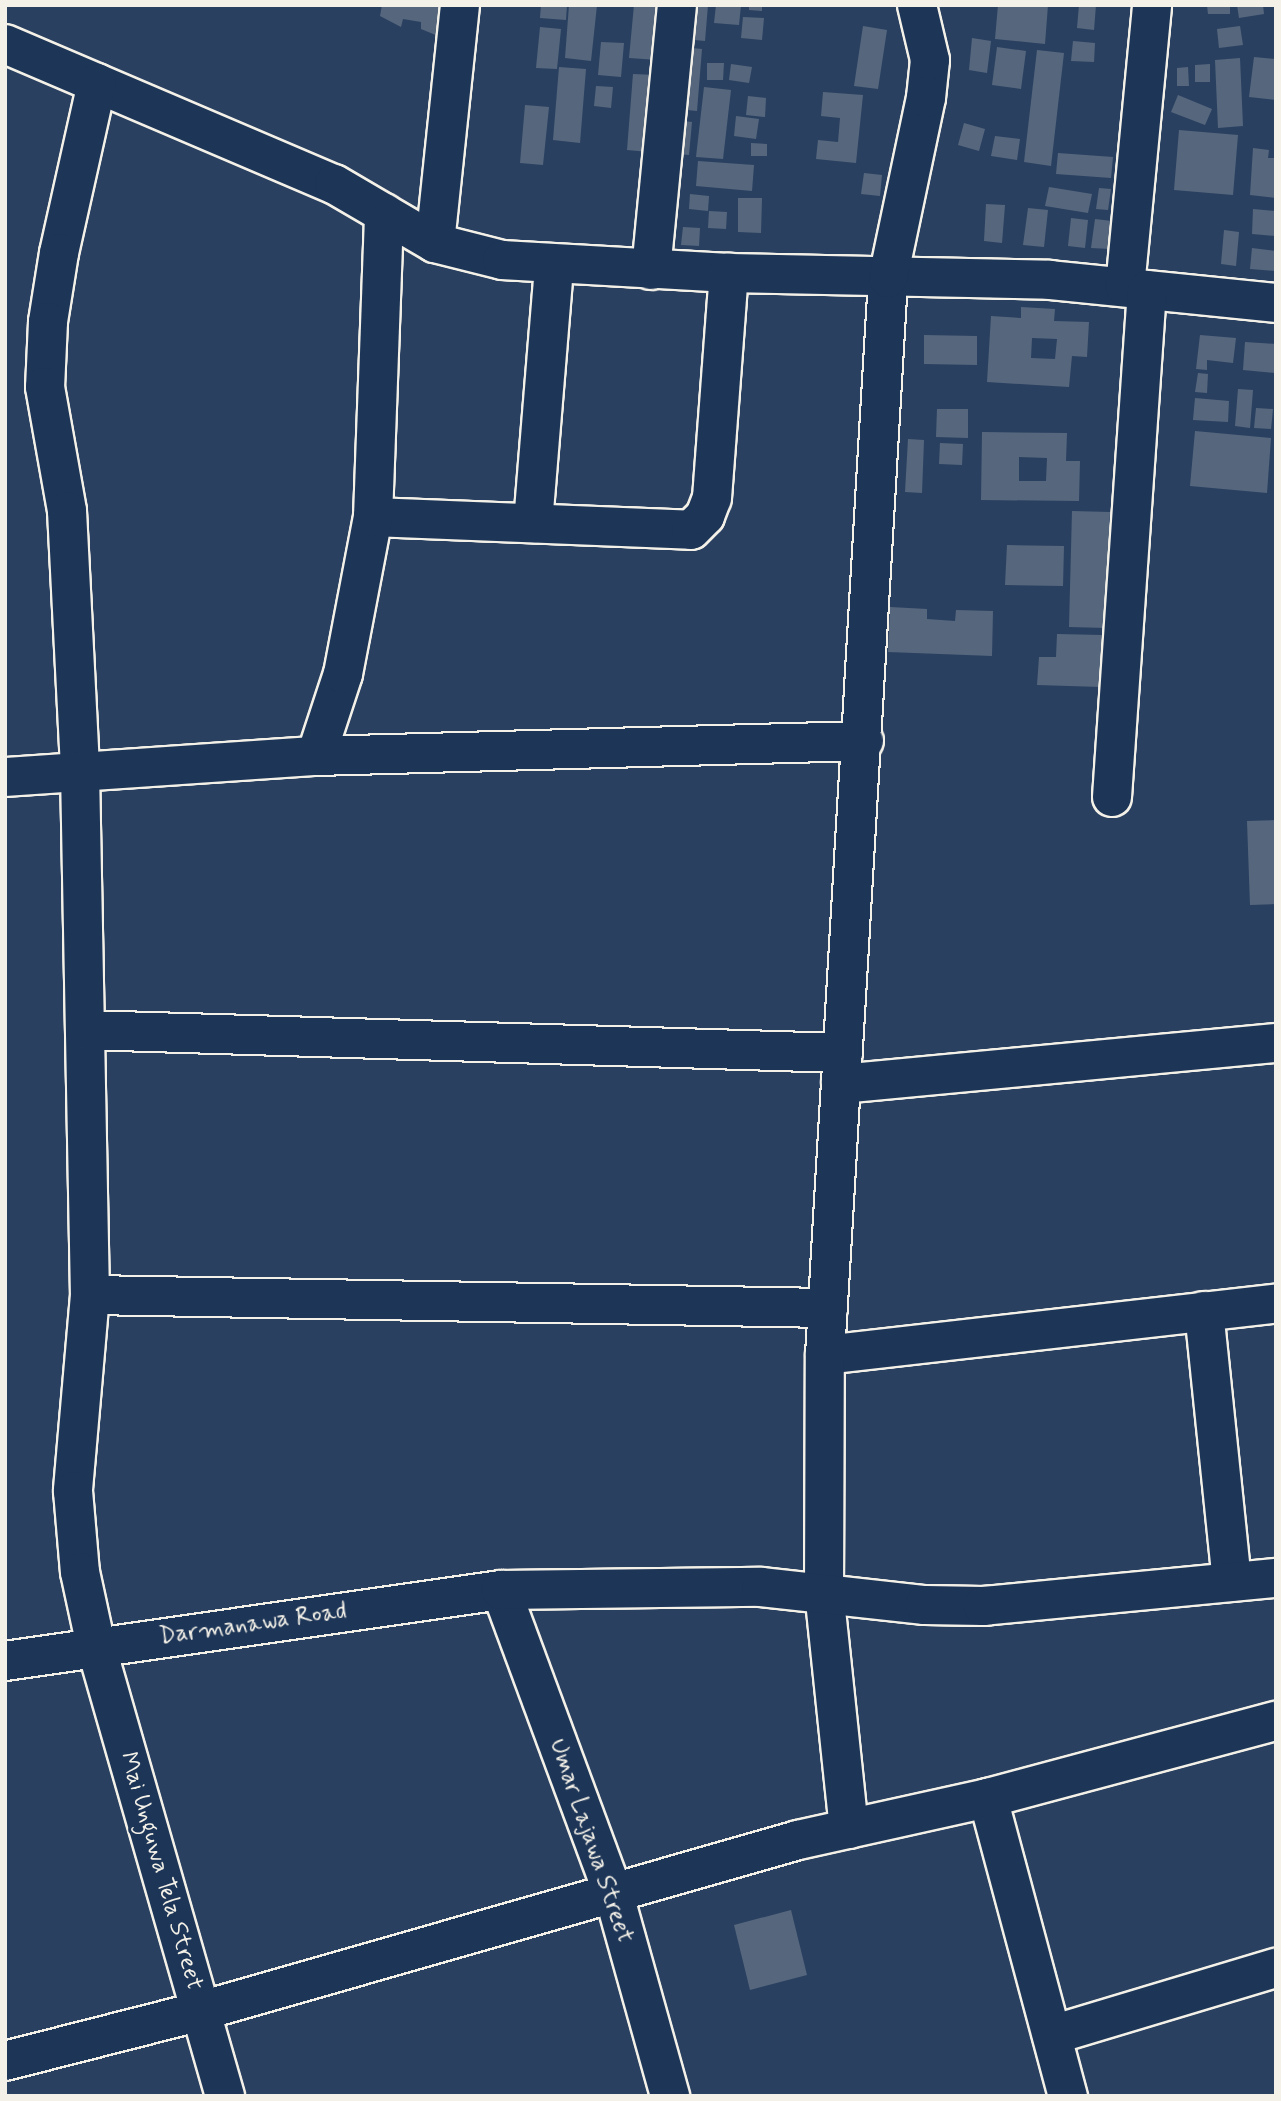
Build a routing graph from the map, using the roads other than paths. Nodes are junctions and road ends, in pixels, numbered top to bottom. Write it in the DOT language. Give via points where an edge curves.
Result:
graph roads {
  1 [pos="460,5"];
  2 [pos="677,5"];
  3 [pos="917,5"];
  4 [pos="1152,5"];
  5 [pos="5,44"];
  6 [pos="97,83"];
  7 [pos="384,213"];
  8 [pos="435,243"];
  9 [pos="554,266"];
  10 [pos="650,270"];
  11 [pos="729,273"];
  12 [pos="888,278"];
  13 [pos="1136,288"];
  14 [pos="1276,303"];
  15 [pos="373,517"];
  16 [pos="533,523"];
  17 [pos="864,741"];
  18 [pos="316,755"];
  19 [pos="80,771"];
  20 [pos="5,777"];
  21 [pos="1112,797"];
  22 [pos="85,1030"];
  23 [pos="1276,1043"];
  24 [pos="842,1069"];
  25 [pos="90,1295"];
  26 [pos="1276,1304"];
  27 [pos="828,1308"];
  28 [pos="1204,1311"];
  29 [pos="825,1354"];
  30 [pos="1276,1578"];
  31 [pos="1232,1582"];
  32 [pos="501,1590"];
  33 [pos="824,1592"];
  34 [pos="96,1646"];
  35 [pos="5,1661"];
  36 [pos="1276,1721"];
  37 [pos="988,1798"];
  38 [pos="849,1829"];
  39 [pos="614,1895"];
  40 [pos="1276,1968"];
  41 [pos="201,2011"];
  42 [pos="1052,2035"];
  43 [pos="5,2061"];
  44 [pos="225,2096"];
  45 [pos="670,2096"];
  46 [pos="1068,2096"];
  1 -- 8 [label="street"];
  2 -- 10 [label="street"];
  3 -- 12 [label="street" via="930,60 926,98"];
  4 -- 13 [label="street"];
  5 -- 6 [label="street"];
  6 -- 7 [label="street" via="334,184"];
  6 -- 19 [label="street, Mai Unguwa Tela Street" via="59,253 48,322 45,387 68,511"];
  7 -- 8 [label="street"];
  7 -- 15 [label="street"];
  8 -- 9 [label="street" via="502,260"];
  9 -- 10 [label="street"];
  9 -- 16 [label="street"];
  10 -- 11 [label="street"];
  11 -- 12 [label="street"];
  11 -- 16 [label="street" via="712,498 705,516 691,530"];
  12 -- 13 [label="street" via="1050,280"];
  12 -- 17 [label="street"];
  13 -- 14 [label="street"];
  13 -- 21 [label="street"];
  15 -- 16 [label="street"];
  15 -- 18 [label="street" via="343,674"];
  17 -- 18 [label="street"];
  17 -- 24 [label="street"];
  18 -- 19 [label="street"];
  19 -- 20 [label="street"];
  19 -- 22 [label="street, Mai Unguwa Tela Street"];
  22 -- 24 [label="street"];
  22 -- 25 [label="street, Mai Unguwa Tela Street"];
  23 -- 24 [label="street"];
  24 -- 27 [label="street"];
  25 -- 27 [label="street"];
  25 -- 34 [label="street, Mai Unguwa Tela Street" via="73,1492 80,1572"];
  26 -- 28 [label="street"];
  27 -- 29 [label="street"];
  28 -- 29 [label="street"];
  28 -- 31 [label="street"];
  29 -- 33 [label="street"];
  30 -- 31 [label="street, Darmanawa Road"];
  31 -- 33 [label="street, Darmanawa Road" via="983,1606 925,1605"];
  32 -- 33 [label="street, Darmanawa Road" via="761,1587"];
  32 -- 34 [label="street, Darmanawa Road"];
  32 -- 39 [label="street, Umar Lajawa Street"];
  33 -- 38 [label="street"];
  34 -- 35 [label="street, Darmanawa Road"];
  34 -- 41 [label="street, Mai Unguwa Tela Street"];
  36 -- 37 [label="street"];
  37 -- 38 [label="street"];
  37 -- 42 [label="street"];
  38 -- 39 [label="street"];
  39 -- 41 [label="street"];
  39 -- 45 [label="street, Umar Lajawa Street"];
  40 -- 42 [label="street"];
  41 -- 43 [label="street"];
  41 -- 44 [label="street, Mai Unguwa Tela Street"];
  42 -- 46 [label="street"];
}
